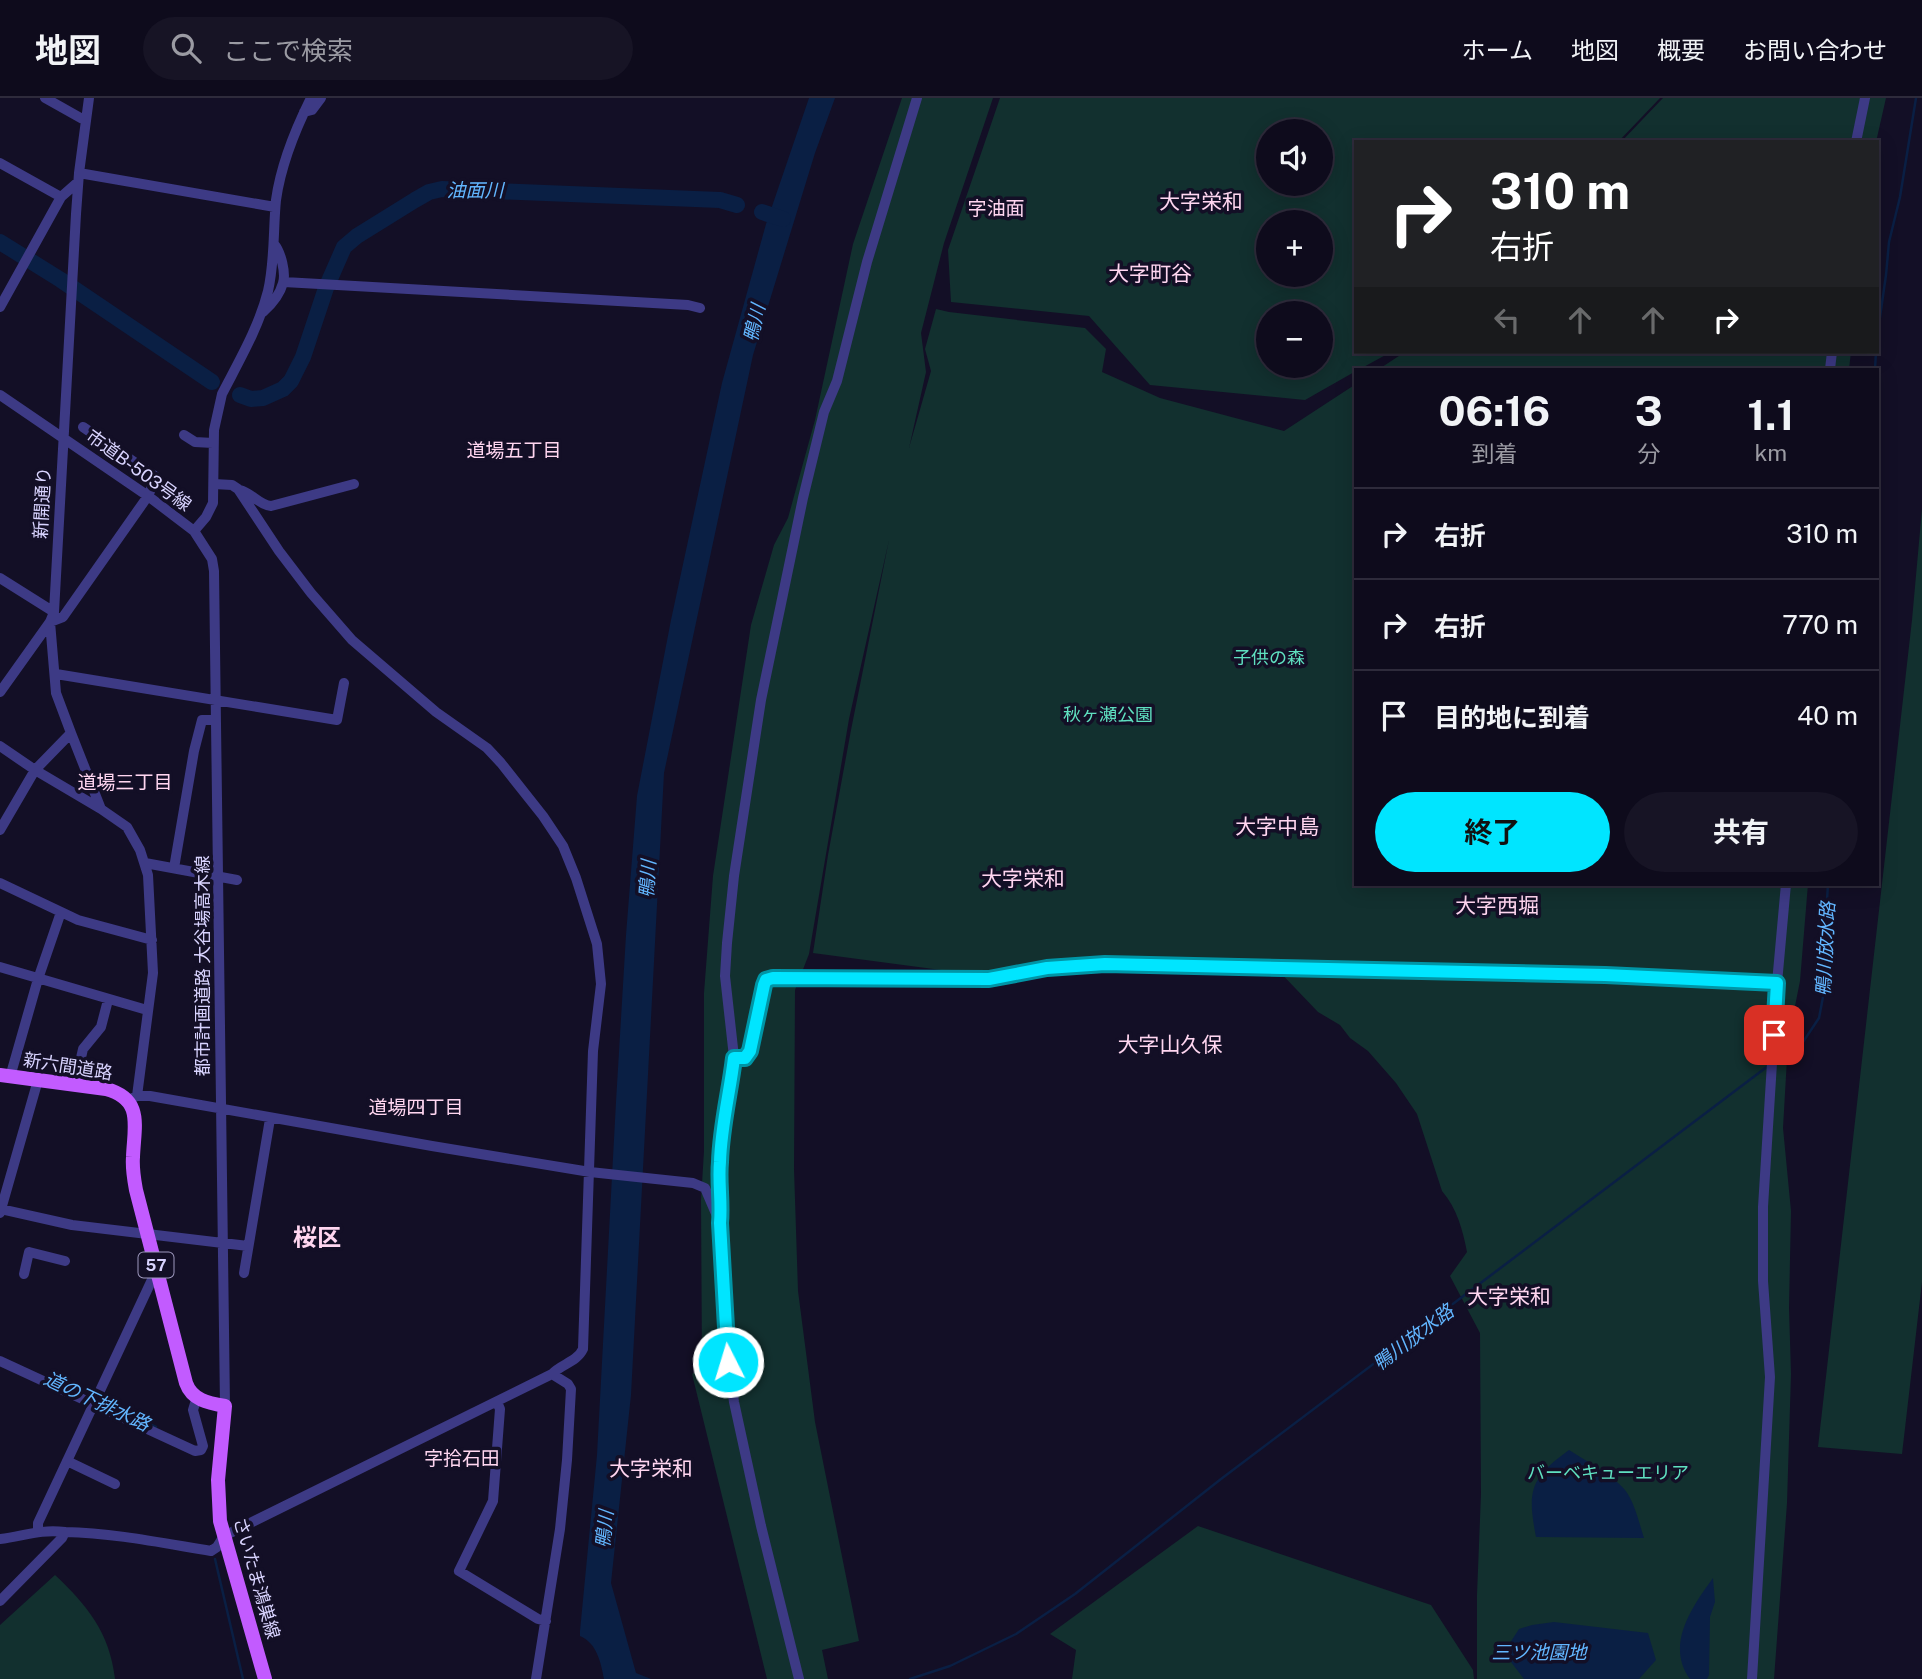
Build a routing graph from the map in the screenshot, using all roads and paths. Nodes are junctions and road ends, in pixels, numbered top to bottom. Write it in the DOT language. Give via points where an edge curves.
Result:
graph roads {
  1 [pos="45,98"];
  2 [pos="89,98"];
  3 [pos="310,98"];
  4 [pos="321,98"];
  5 [pos="917,98"];
  6 [pos="1865,98"];
  7 [pos="304,112"];
  8 [pos="86,121"];
  9 [pos="1856,140"];
  10 [pos="0,163"];
  11 [pos="78,177"];
  12 [pos="60,201"];
  13 [pos="275,208"];
  14 [pos="76,214"];
  15 [pos="274,244"];
  16 [pos="284,282"];
  17 [pos="0,307"];
  18 [pos="700,308"];
  19 [pos="261,313"];
  20 [pos="0,395"];
  21 [pos="83,427"];
  22 [pos="184,435"];
  23 [pos="63,437"];
  24 [pos="213,443"];
  25 [pos="214,484"];
  26 [pos="354,484"];
  27 [pos="238,489"];
  28 [pos="148,496"];
  29 [pos="194,531"];
  30 [pos="0,578"];
  31 [pos="52,617"];
  32 [pos="56,674"];
  33 [pos="344,683"];
  34 [pos="0,692"];
  35 [pos="215,701"];
  36 [pos="216,720"];
  37 [pos="71,733"];
  38 [pos="0,746"];
  39 [pos="34,770"];
  40 [pos="101,809"];
  41 [pos="0,830"];
  42 [pos="145,863"];
  43 [pos="174,868"];
  44 [pos="219,877"];
  45 [pos="237,880"];
  46 [pos="0,883"];
  47 [pos="1786,886"];
  48 [pos="61,912"];
  49 [pos="152,940"];
  50 [pos="0,967"];
  51 [pos="38,978"];
  52 [pos="1777,983"];
  53 [pos="108,1000"];
  54 [pos="147,1010"];
  55 [pos="734,1058"];
  56 [pos="5,1076"];
  57 [pos="38,1080"];
  58 [pos="75,1084"];
  59 [pos="132,1098"];
  60 [pos="220,1109"];
  61 [pos="270,1119"];
  62 [pos="293,1123"];
  63 [pos="290,1135"];
  64 [pos="592,1172"];
  65 [pos="0,1210"];
  66 [pos="720,1223"];
  67 [pos="148,1235"];
  68 [pos="223,1242"];
  69 [pos="248,1245"];
  70 [pos="65,1261"];
  71 [pos="157,1269"];
  72 [pos="244,1272"];
  73 [pos="24,1275"];
  74 [pos="0,1361"];
  75 [pos="552,1374"];
  76 [pos="197,1397"];
  77 [pos="497,1402"];
  78 [pos="93,1404"];
  79 [pos="225,1406"];
  80 [pos="67,1461"];
  81 [pos="114,1484"];
  82 [pos="38,1531"];
  83 [pos="65,1532"];
  84 [pos="224,1536"];
  85 [pos="0,1539"];
  86 [pos="0,1601"];
  87 [pos="546,1621"];
  88 [pos="265,1679"];
  89 [pos="536,1679"];
  90 [pos="799,1679"];
  91 [pos="1752,1679"];
  1 -- 8 [label="street"];
  2 -- 8 [label="street"];
  3 -- 7 [label="street"];
  4 -- 7 [label="street" via="312,110"];
  5 -- 55 [label="street" via="867,262 837,381 824,412 759,712 724,976"];
  6 -- 9 [label="street"];
  7 -- 13 [label="street" via="284,162"];
  8 -- 11 [label="street"];
  10 -- 12 [label="street"];
  11 -- 12 [label="street"];
  11 -- 13 [label="street"];
  11 -- 14 [label="street"];
  12 -- 14 [label="street"];
  12 -- 17 [label="street"];
  13 -- 15 [label="street"];
  14 -- 23 [label="street, 新開通り"];
  15 -- 16 [label="street" via="281,251"];
  15 -- 19 [label="street"];
  16 -- 18 [label="street"];
  16 -- 19 [label="street"];
  19 -- 24 [label="street" via="222,394"];
  20 -- 23 [label="street, 市道B-503号線"];
  21 -- 28 [label="street" via="156,477"];
  22 -- 24 [label="street" via="195,442"];
  23 -- 28 [label="street, 市道B-503号線"];
  23 -- 31 [label="street, 新開通り"];
  24 -- 25 [label="street"];
  25 -- 27 [label="street"];
  25 -- 29 [label="street" via="211,509"];
  26 -- 27 [label="street" via="271,506"];
  27 -- 64 [label="street" via="303,583 352,639 436,712 487,748 562,846 597,944 601,984 593,1051"];
  28 -- 29 [label="street, 市道B-503号線"];
  28 -- 31 [label="street" via="63,617"];
  29 -- 35 [label="street, 都市計画道路 大谷場高木線" via="214,570"];
  30 -- 31 [label="street"];
  31 -- 32 [label="street, 新開通り"];
  31 -- 34 [label="street"];
  32 -- 35 [label="street"];
  32 -- 37 [label="street, 新開通り" via="56,693"];
  33 -- 35 [label="street" via="337,720"];
  35 -- 36 [label="street, 都市計画道路 大谷場高木線"];
  36 -- 43 [label="street" via="202,720"];
  36 -- 44 [label="street, 都市計画道路 大谷場高木線"];
  37 -- 39 [label="street"];
  37 -- 40 [label="street, 新開通り"];
  38 -- 39 [label="street"];
  39 -- 40 [label="street"];
  39 -- 41 [label="street"];
  40 -- 42 [label="street" via="127,827"];
  42 -- 43 [label="street"];
  42 -- 49 [label="street"];
  43 -- 44 [label="street"];
  44 -- 45 [label="street"];
  44 -- 60 [label="street, 都市計画道路 大谷場高木線"];
  46 -- 48 [label="street"];
  47 -- 52 [label="street"];
  48 -- 49 [label="street"];
  48 -- 51 [label="street"];
  49 -- 54 [label="street"];
  50 -- 51 [label="street"];
  51 -- 53 [label="street"];
  51 -- 56 [label="street"];
  52 -- 55 [label="street" via="1105,964 989,979 780,977 766,980 750,1051 745,1058"];
  52 -- 91 [label="street" via="1762,1255 1770,1377"];
  53 -- 54 [label="street"];
  53 -- 58 [label="street" via="101,1027 83,1049"];
  54 -- 59 [label="street"];
  55 -- 66 [label="street" via="720,1152"];
  56 -- 57 [label="main road, 新六間道路"];
  57 -- 58 [label="main road, 新六間道路"];
  57 -- 65 [label="street"];
  58 -- 59 [label="main road, 新六間道路"];
  59 -- 60 [label="street" via="150,1096"];
  59 -- 67 [label="main road, 57" via="133,1171"];
  60 -- 61 [label="street"];
  60 -- 68 [label="street, 都市計画道路 大谷場高木線"];
  61 -- 62 [label="street"];
  61 -- 69 [label="street"];
  62 -- 63 [label="street"];
  62 -- 64 [label="street"];
  64 -- 66 [label="street" via="693,1183 705,1188"];
  64 -- 75 [label="street" via="583,1349"];
  65 -- 67 [label="street"];
  66 -- 90 [label="street" via="725,1334 734,1402"];
  67 -- 68 [label="street"];
  67 -- 71 [label="main road, 57"];
  68 -- 69 [label="street"];
  68 -- 79 [label="street, 都市計画道路 大谷場高木線"];
  69 -- 72 [label="street"];
  70 -- 73 [label="street" via="29,1252"];
  71 -- 76 [label="main road, 57" via="186,1383"];
  71 -- 78 [label="street"];
  74 -- 78 [label="street"];
  75 -- 77 [label="street"];
  75 -- 87 [label="street" via="571,1389 563,1505"];
  76 -- 78 [label="street" via="193,1410 203,1446 198,1451"];
  76 -- 79 [label="main road"];
  77 -- 84 [label="street"];
  77 -- 87 [label="street" via="493,1501 459,1571"];
  78 -- 80 [label="street"];
  79 -- 84 [label="main road, さいたま鴻巣線" via="218,1480"];
  80 -- 81 [label="street"];
  80 -- 82 [label="street"];
  82 -- 83 [label="street"];
  82 -- 85 [label="street"];
  83 -- 84 [label="street" via="139,1538 211,1551"];
  83 -- 86 [label="street"];
  84 -- 88 [label="main road, さいたま鴻巣線"];
  87 -- 89 [label="street"];
}
